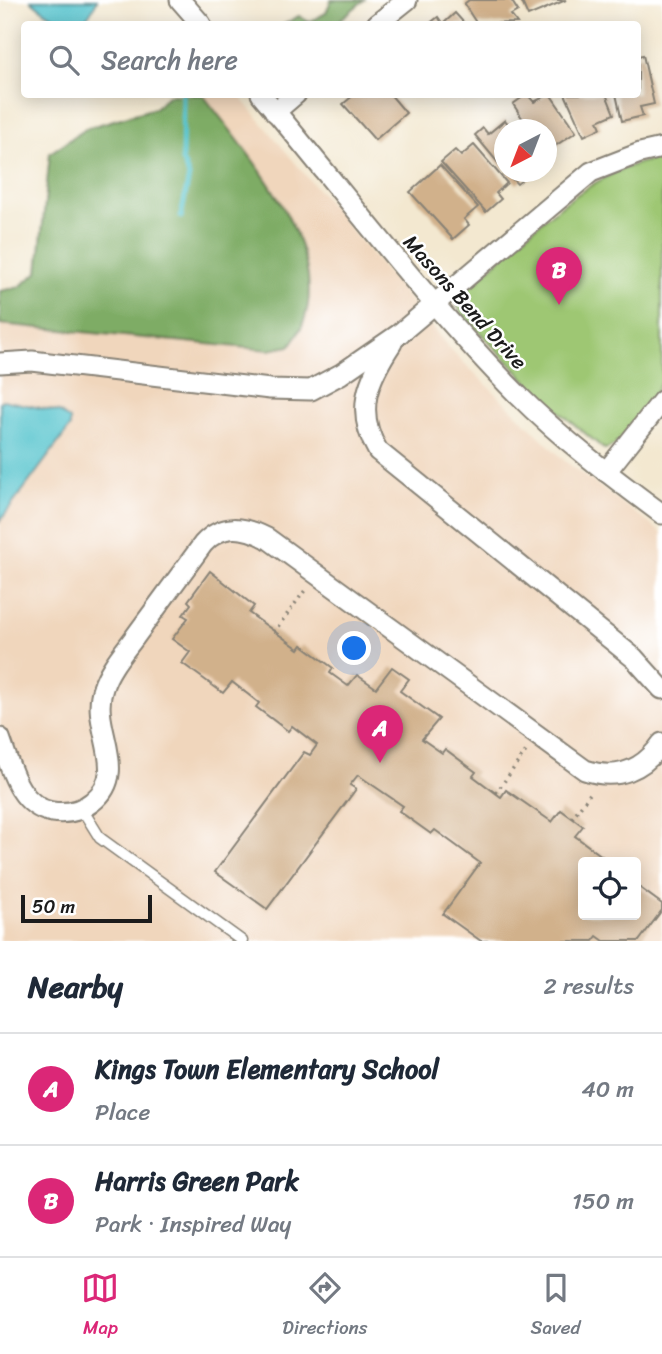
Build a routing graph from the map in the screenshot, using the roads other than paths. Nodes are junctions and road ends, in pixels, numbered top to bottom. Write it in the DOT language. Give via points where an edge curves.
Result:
graph roads {
  1 [pos="180,0"];
  2 [pos="407,0"];
  3 [pos="198,21"];
  4 [pos="381,21"];
  5 [pos="264,98"];
  6 [pos="291,98"];
  7 [pos="275,112"];
  8 [pos="662,148"];
  9 [pos="434,305"];
  10 [pos="399,334"];
  11 [pos="0,363"];
  12 [pos="662,401"];
  13 [pos="606,471"];
  14 [pos="662,514"];
  15 [pos="662,690"];
  16 [pos="0,738"];
  17 [pos="662,743"];
  18 [pos="82,808"];
  19 [pos="242,941"];
  1 -- 3 [label="street"];
  2 -- 4 [label="street"];
  5 -- 7 [label="street, Masons Bend Drive"];
  6 -- 7 [label="street"];
  7 -- 9 [label="street, Masons Bend Drive"];
  8 -- 9 [label="street" via="591,172"];
  9 -- 10 [label="street"];
  9 -- 13 [label="street, Masons Bend Drive" via="520,397"];
  10 -- 11 [label="street" via="323,384 296,391 32,361"];
  10 -- 15 [label="street" via="371,377 364,399 367,426 379,451 634,658"];
  12 -- 13 [label="street"];
  13 -- 14 [label="street, Masons Bend Drive"];
  16 -- 18 [label="street" via="26,797 47,811"];
  17 -- 18 [label="street" via="633,770 610,775 585,769 267,538 241,527 229,528 203,544 111,670 99,702 111,772 97,798"];
  18 -- 19 [label="lane" via="100,838"];
}
